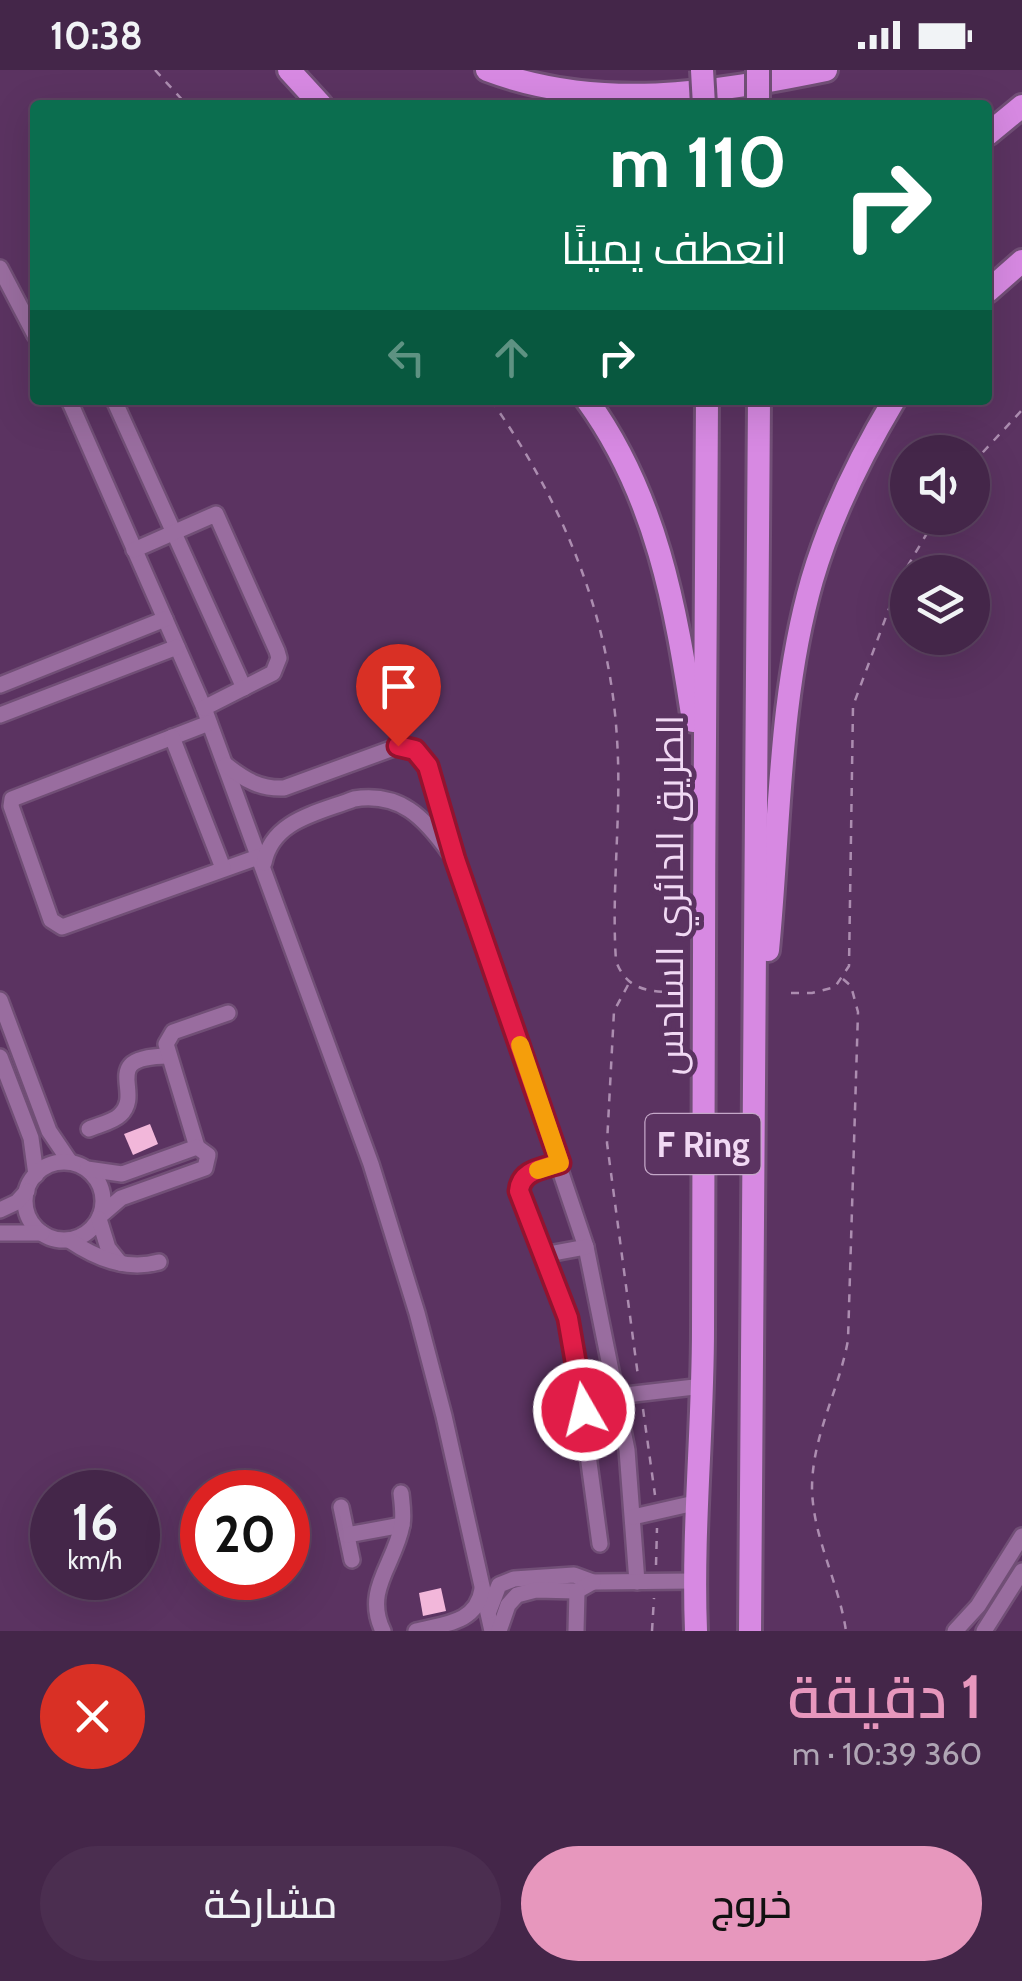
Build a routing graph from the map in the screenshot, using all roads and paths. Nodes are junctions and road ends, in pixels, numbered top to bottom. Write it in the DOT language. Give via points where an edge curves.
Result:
graph roads {
  1 [pos="156,70"];
  2 [pos="289,70"];
  3 [pos="487,70"];
  4 [pos="702,70"];
  5 [pos="758,70"];
  6 [pos="826,70"];
  7 [pos="318,99"];
  8 [pos="182,100"];
  9 [pos="704,100"];
  10 [pos="758,100"];
  11 [pos="1022,106"];
  12 [pos="992,131"];
  13 [pos="1022,261"];
  14 [pos="0,268"];
  15 [pos="992,287"];
  16 [pos="5,289"];
  17 [pos="30,327"];
  18 [pos="71,405"];
  19 [pos="116,405"];
  20 [pos="495,405"];
  21 [pos="590,405"];
  22 [pos="707,405"];
  23 [pos="759,405"];
  24 [pos="891,405"];
  25 [pos="1022,410"];
  26 [pos="990,445"];
  27 [pos="174,532"];
  28 [pos="926,535"];
  29 [pos="134,550"];
  30 [pos="165,619"];
  31 [pos="102,644"];
  32 [pos="177,647"];
  33 [pos="114,672"];
  34 [pos="0,685"];
  35 [pos="244,688"];
  36 [pos="0,715"];
  37 [pos="206,715"];
  38 [pos="172,737"];
  39 [pos="226,766"];
  40 [pos="702,787"];
  41 [pos="262,859"];
  42 [pos="455,859"];
  43 [pos="223,868"];
  44 [pos="843,979"];
  45 [pos="629,982"];
  46 [pos="678,992"];
  47 [pos="792,993"];
  48 [pos="0,1000"];
  49 [pos="228,1013"];
  50 [pos="168,1056"];
  51 [pos="0,1057"];
  52 [pos="756,1078"];
  53 [pos="89,1129"];
  54 [pos="198,1147"];
  55 [pos="70,1162"];
  56 [pos="560,1163"];
  57 [pos="87,1169"];
  58 [pos="36,1175"];
  59 [pos="27,1191"];
  60 [pos="0,1210"];
  61 [pos="100,1218"];
  62 [pos="0,1233"];
  63 [pos="42,1233"];
  64 [pos="69,1240"];
  65 [pos="586,1246"];
  66 [pos="543,1255"];
  67 [pos="159,1262"];
  68 [pos="120,1264"];
  69 [pos="703,1386"];
  70 [pos="640,1393"];
  71 [pos="617,1396"];
  72 [pos="401,1493"];
  73 [pos="699,1502"];
  74 [pos="341,1507"];
  75 [pos="657,1512"];
  76 [pos="633,1517"];
  77 [pos="402,1524"];
  78 [pos="347,1534"];
  79 [pos="1022,1536"];
  80 [pos="600,1544"];
  81 [pos="352,1560"];
  82 [pos="1022,1571"];
  83 [pos="593,1582"];
  84 [pos="637,1582"];
  85 [pos="655,1582"];
  86 [pos="694,1582"];
  87 [pos="483,1586"];
  88 [pos="577,1591"];
  89 [pos="488,1610"];
  90 [pos="383,1631"];
  91 [pos="416,1631"];
  92 [pos="496,1631"];
  93 [pos="576,1631"];
  94 [pos="652,1631"];
  95 [pos="696,1631"];
  96 [pos="750,1631"];
  97 [pos="846,1631"];
  98 [pos="955,1631"];
  99 [pos="984,1631"];
  1 -- 8 [label="path"];
  2 -- 7 [label="highway"];
  3 -- 6 [label="highway" via="573,92 628,96 732,89"];
  4 -- 9 [label="highway, bridge"];
  5 -- 10 [label="highway, bridge"];
  11 -- 12 [label="highway"];
  13 -- 15 [label="highway"];
  14 -- 16 [label="street"];
  16 -- 17 [label="street"];
  18 -- 29 [label="street"];
  19 -- 27 [label="street"];
  20 -- 45 [label="path" via="555,505 592,596 617,738 615,948"];
  21 -- 40 [label="highway" via="634,483 660,547"];
  22 -- 40 [label="highway, الطريق الدائري السادس / F Ring"];
  23 -- 52 [label="highway, F Ring"];
  24 -- 52 [label="highway" via="844,490 799,640"];
  25 -- 26 [label="path"];
  27 -- 29 [label="street"];
  27 -- 35 [label="street"];
  27 -- 35 [label="street" via="216,514 278,658 273,673"];
  28 -- 44 [label="path" via="900,578 853,706 849,966"];
  29 -- 30 [label="street"];
  30 -- 31 [label="street"];
  30 -- 32 [label="street"];
  31 -- 33 [label="street"];
  31 -- 34 [label="street"];
  32 -- 33 [label="street"];
  32 -- 37 [label="street"];
  33 -- 36 [label="street"];
  35 -- 37 [label="street"];
  37 -- 38 [label="street"];
  37 -- 39 [label="street"];
  38 -- 43 [label="street"];
  38 -- 43 [label="street" via="12,799 52,920 62,927"];
  39 -- 41 [label="street"];
  39 -- 42 [label="street" via="252,784 284,788 392,748 415,750 428,766"];
  40 -- 69 [label="highway, الطريق الدائري السادس / F Ring"];
  41 -- 42 [label="street" via="280,829 365,797 399,802 418,814"];
  41 -- 43 [label="street"];
  41 -- 87 [label="street" via="406,1276"];
  42 -- 56 [label="street"];
  44 -- 47 [label="path" via="825,990"];
  44 -- 97 [label="path" via="858,1012 849,1316 844,1364 819,1432 812,1486"];
  45 -- 46 [label="path" via="647,991"];
  45 -- 70 [label="path" via="614,1011 607,1143"];
  48 -- 55 [label="street" via="49,1131"];
  49 -- 50 [label="street" via="173,1032"];
  50 -- 53 [label="street" via="136,1060 126,1074 127,1100 119,1117"];
  50 -- 54 [label="street"];
  51 -- 58 [label="street" via="34,1147"];
  52 -- 96 [label="highway, F Ring"];
  54 -- 57 [label="street" via="122,1174"];
  54 -- 61 [label="street" via="208,1155 205,1168 121,1198"];
  55 -- 57 [label="street"];
  55 -- 58 [label="street"];
  56 -- 65 [label="street"];
  56 -- 66 [label="street" via="527,1174 519,1187"];
  57 -- 61 [label="street" via="102,1190"];
  58 -- 59 [label="street"];
  59 -- 60 [label="street"];
  59 -- 63 [label="street" via="26,1210"];
  61 -- 64 [label="street"];
  61 -- 68 [label="street"];
  62 -- 63 [label="street"];
  63 -- 64 [label="street"];
  64 -- 68 [label="street"];
  65 -- 66 [label="street"];
  65 -- 71 [label="street"];
  66 -- 80 [label="street" via="574,1346"];
  67 -- 68 [label="street"];
  69 -- 70 [label="street"];
  69 -- 73 [label="highway, الطريق الدائري السادس / F Ring"];
  70 -- 71 [label="street"];
  70 -- 75 [label="path"];
  71 -- 76 [label="street"];
  72 -- 77 [label="street"];
  73 -- 75 [label="street"];
  73 -- 86 [label="highway, الطريق الدائري السادس / F Ring"];
  74 -- 78 [label="street"];
  75 -- 76 [label="street"];
  75 -- 85 [label="path"];
  76 -- 84 [label="street"];
  77 -- 78 [label="street"];
  77 -- 90 [label="street" via="377,1586"];
  78 -- 81 [label="street"];
  79 -- 98 [label="street"];
  82 -- 99 [label="street"];
  83 -- 84 [label="street"];
  83 -- 88 [label="street"];
  83 -- 89 [label="street" via="574,1575 514,1579 499,1586"];
  84 -- 85 [label="street"];
  85 -- 86 [label="street"];
  85 -- 94 [label="path"];
  86 -- 95 [label="highway, الطريق الدائري السادس / F Ring"];
  87 -- 89 [label="street"];
  87 -- 91 [label="street" via="470,1615"];
  88 -- 92 [label="street" via="518,1594"];
  88 -- 93 [label="street"];
  89 -- 92 [label="street"];
}
